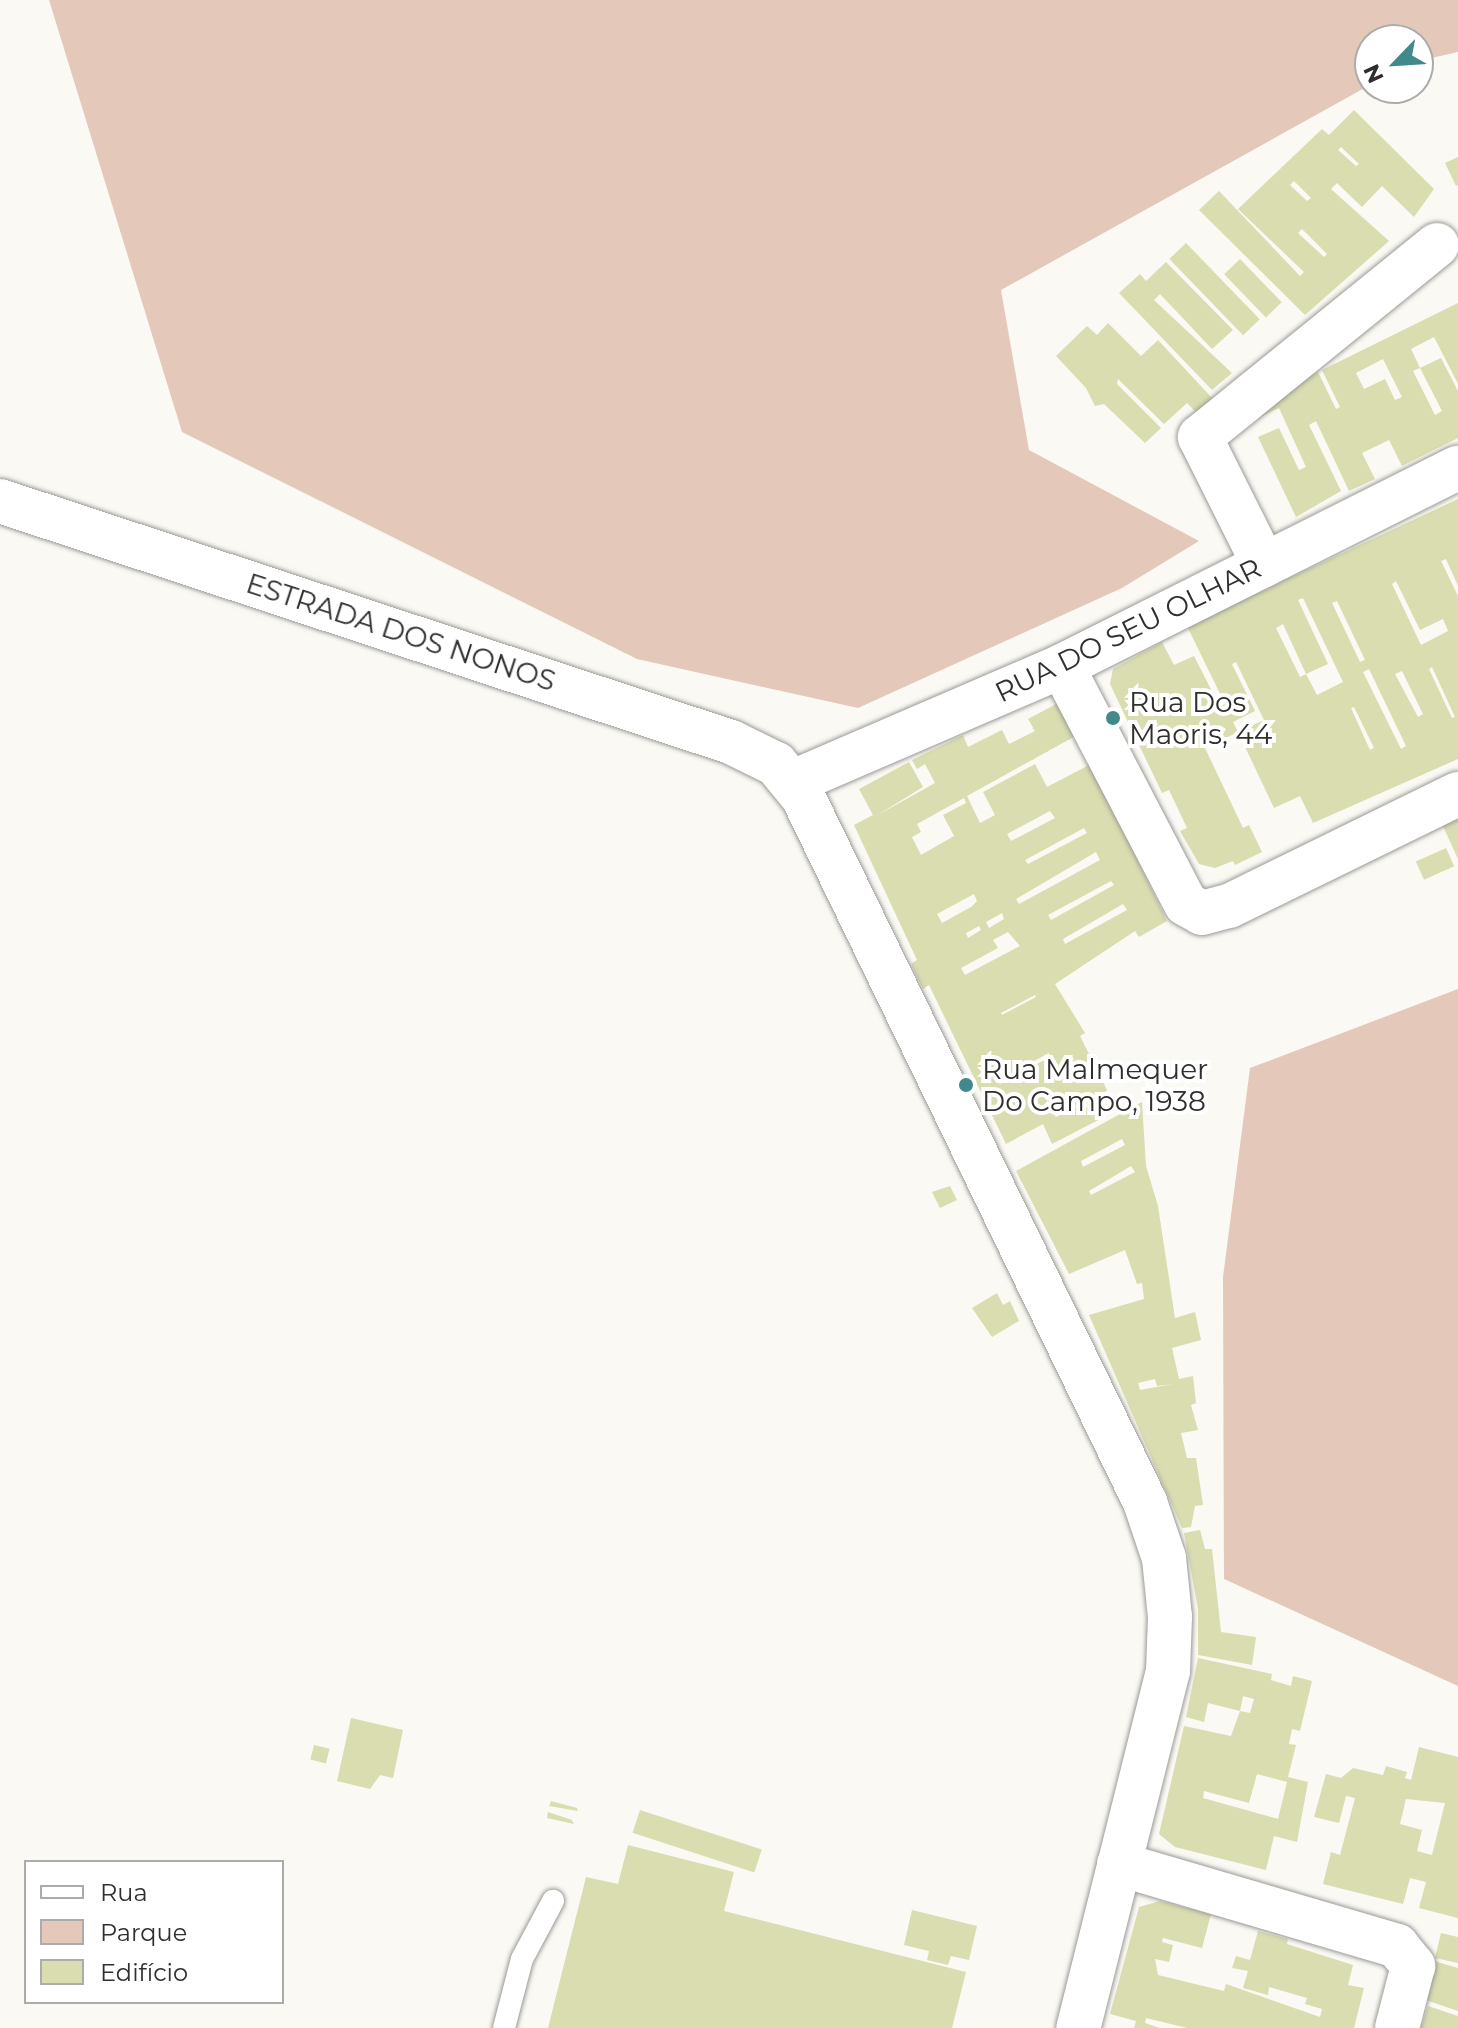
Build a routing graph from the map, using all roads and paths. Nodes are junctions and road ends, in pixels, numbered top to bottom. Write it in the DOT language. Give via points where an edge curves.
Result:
graph roads {
  1 [pos="1437,245"];
  2 [pos="1458,468"];
  3 [pos="0,501"];
  4 [pos="1264,565"];
  5 [pos="1062,666"];
  6 [pos="793,782"];
  7 [pos="1458,794"];
  8 [pos="1119,1864"];
  9 [pos="553,1901"];
  10 [pos="504,2028"];
  11 [pos="1078,2028"];
  12 [pos="1397,2028"];
  1 -- 4 [label="street" via="1200,437"];
  2 -- 4 [label="street, RUA DO SEU OLHAR"];
  3 -- 6 [label="street, ESTRADA DOS NONOS" via="704,732 776,764"];
  4 -- 5 [label="street, RUA DO SEU OLHAR"];
  5 -- 6 [label="street, RUA DO SEU OLHAR"];
  5 -- 7 [label="street" via="1186,904 1202,913 1229,906"];
  6 -- 8 [label="street, ESTRADA DOS NONOS" via="816,818 1145,1502 1164,1558 1168,1671"];
  8 -- 11 [label="street, ESTRADA DOS NONOS"];
  8 -- 12 [label="street" via="1397,1946 1413,1966"];
  9 -- 10 [label="lane" via="522,1959"];
}
